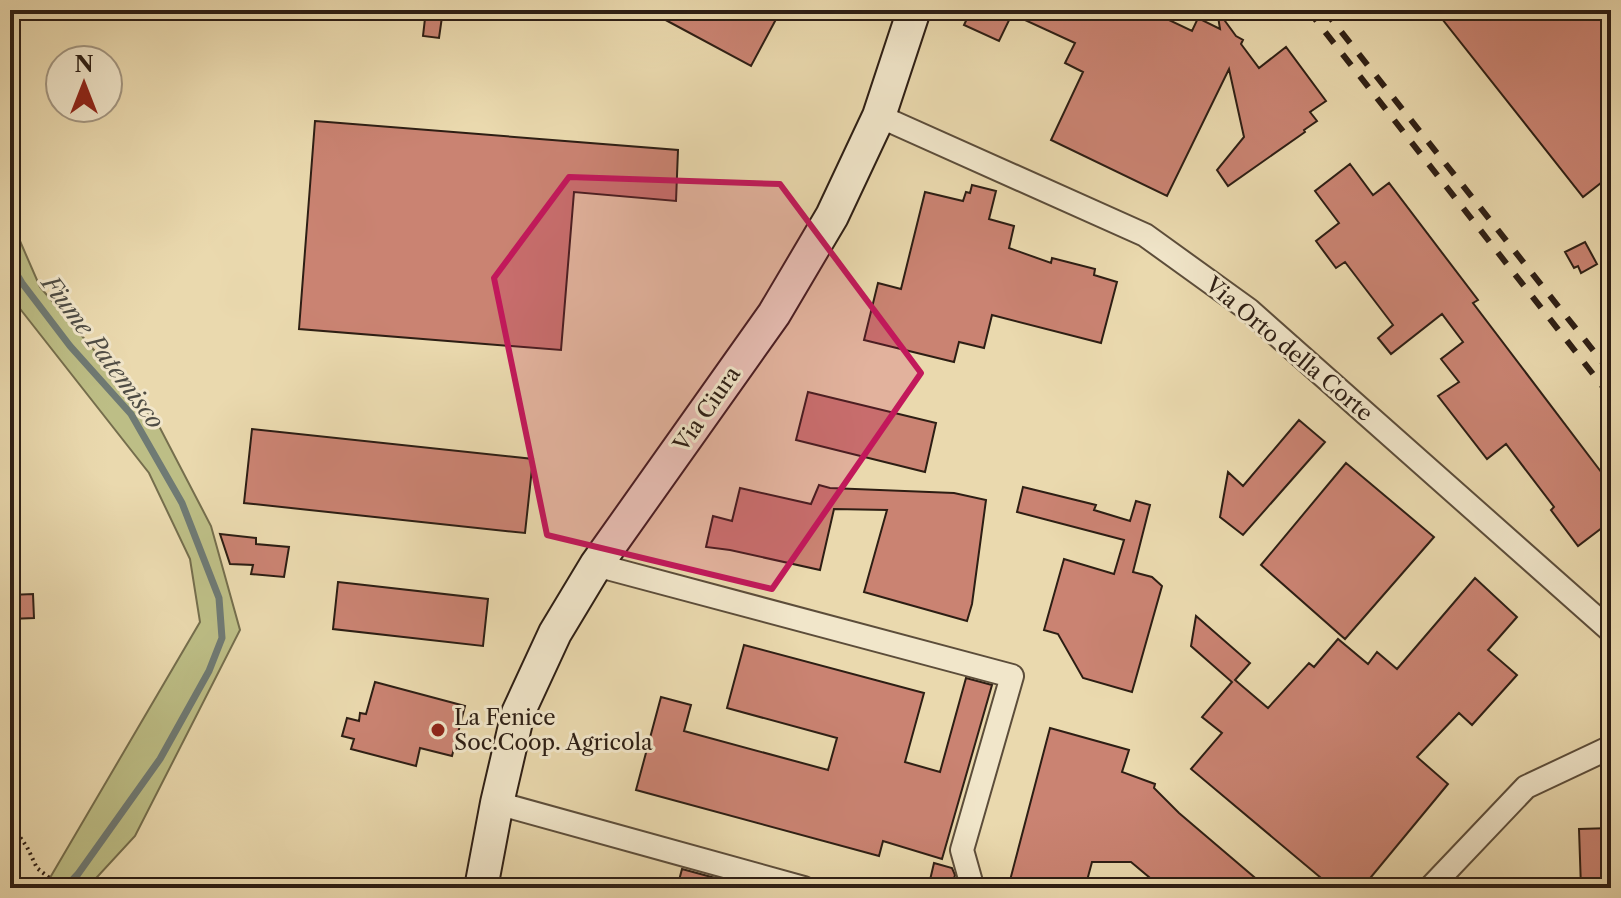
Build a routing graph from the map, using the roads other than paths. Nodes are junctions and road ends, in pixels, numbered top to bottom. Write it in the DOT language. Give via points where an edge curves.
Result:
graph roads {
  1 [pos="914,10"];
  2 [pos="879,116"];
  3 [pos="596,565"];
  4 [pos="1611,631"];
  5 [pos="1611,747"];
  6 [pos="497,803"];
  7 [pos="481,888"];
  8 [pos="804,888"];
  9 [pos="969,888"];
  10 [pos="1430,888"];
  1 -- 2 [label="main road, Via Ciura"];
  2 -- 3 [label="main road, Via Ciura" via="832,216 774,314"];
  2 -- 4 [label="street, Via Orto della Corte" via="1145,235 1249,310"];
  3 -- 6 [label="main road, Via Ciura" via="555,633 518,713"];
  3 -- 9 [label="street" via="1012,676 962,850"];
  5 -- 10 [label="street" via="1526,787"];
  6 -- 7 [label="main road, Via Ciura"];
  6 -- 8 [label="street"];
}
